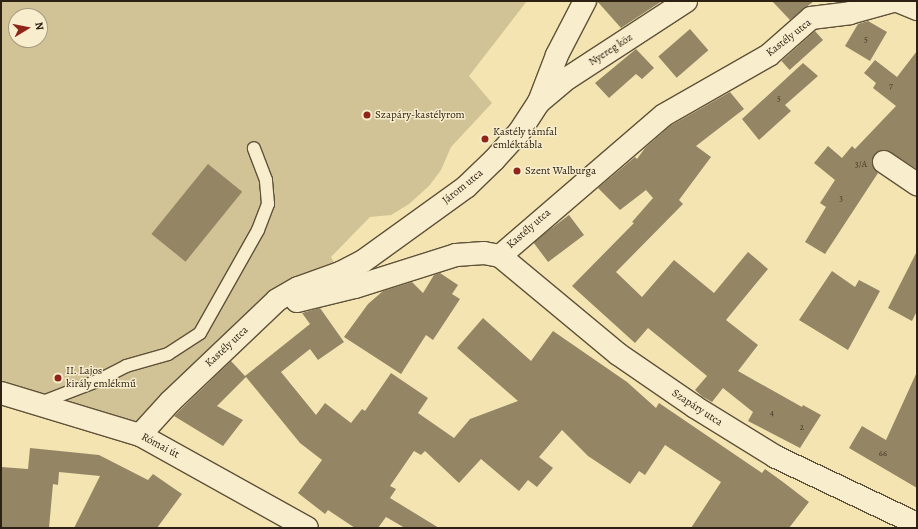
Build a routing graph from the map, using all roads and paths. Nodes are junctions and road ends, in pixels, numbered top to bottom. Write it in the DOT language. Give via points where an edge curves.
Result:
graph roads {
  1 [pos="585,1"];
  2 [pos="686,1"];
  3 [pos="893,1"];
  4 [pos="898,1"];
  5 [pos="917,9"];
  6 [pos="539,102"];
  7 [pos="254,148"];
  8 [pos="884,162"];
  9 [pos="917,184"];
  10 [pos="500,256"];
  11 [pos="272,305"];
  12 [pos="1,393"];
  13 [pos="40,403"];
  14 [pos="140,435"];
  15 [pos="917,524"];
  16 [pos="293,525"];
  1 -- 6 [label="street, Járom utca" via="557,55"];
  2 -- 6 [label="street, Nyereg köz" via="568,78"];
  3 -- 10 [label="street, Kastély utca" via="850,13 811,18 769,54 664,115"];
  4 -- 5 [label="street"];
  6 -- 11 [label="street, Járom utca" via="520,131 466,187 362,262 298,288"];
  7 -- 13 [label="lane" via="266,180 268,204 258,230 200,333 168,354 126,366 97,381"];
  8 -- 9 [label="street"];
  10 -- 11 [label="street, Kastély utca" via="484,253 456,255 355,287"];
  10 -- 15 [label="street, Szapáry utca" via="618,354 695,408 776,458"];
  11 -- 14 [label="street, Kastély utca" via="170,402"];
  12 -- 13 [label="street, Római út"];
  13 -- 14 [label="street, Római út"];
  14 -- 16 [label="street, Római út"];
}
